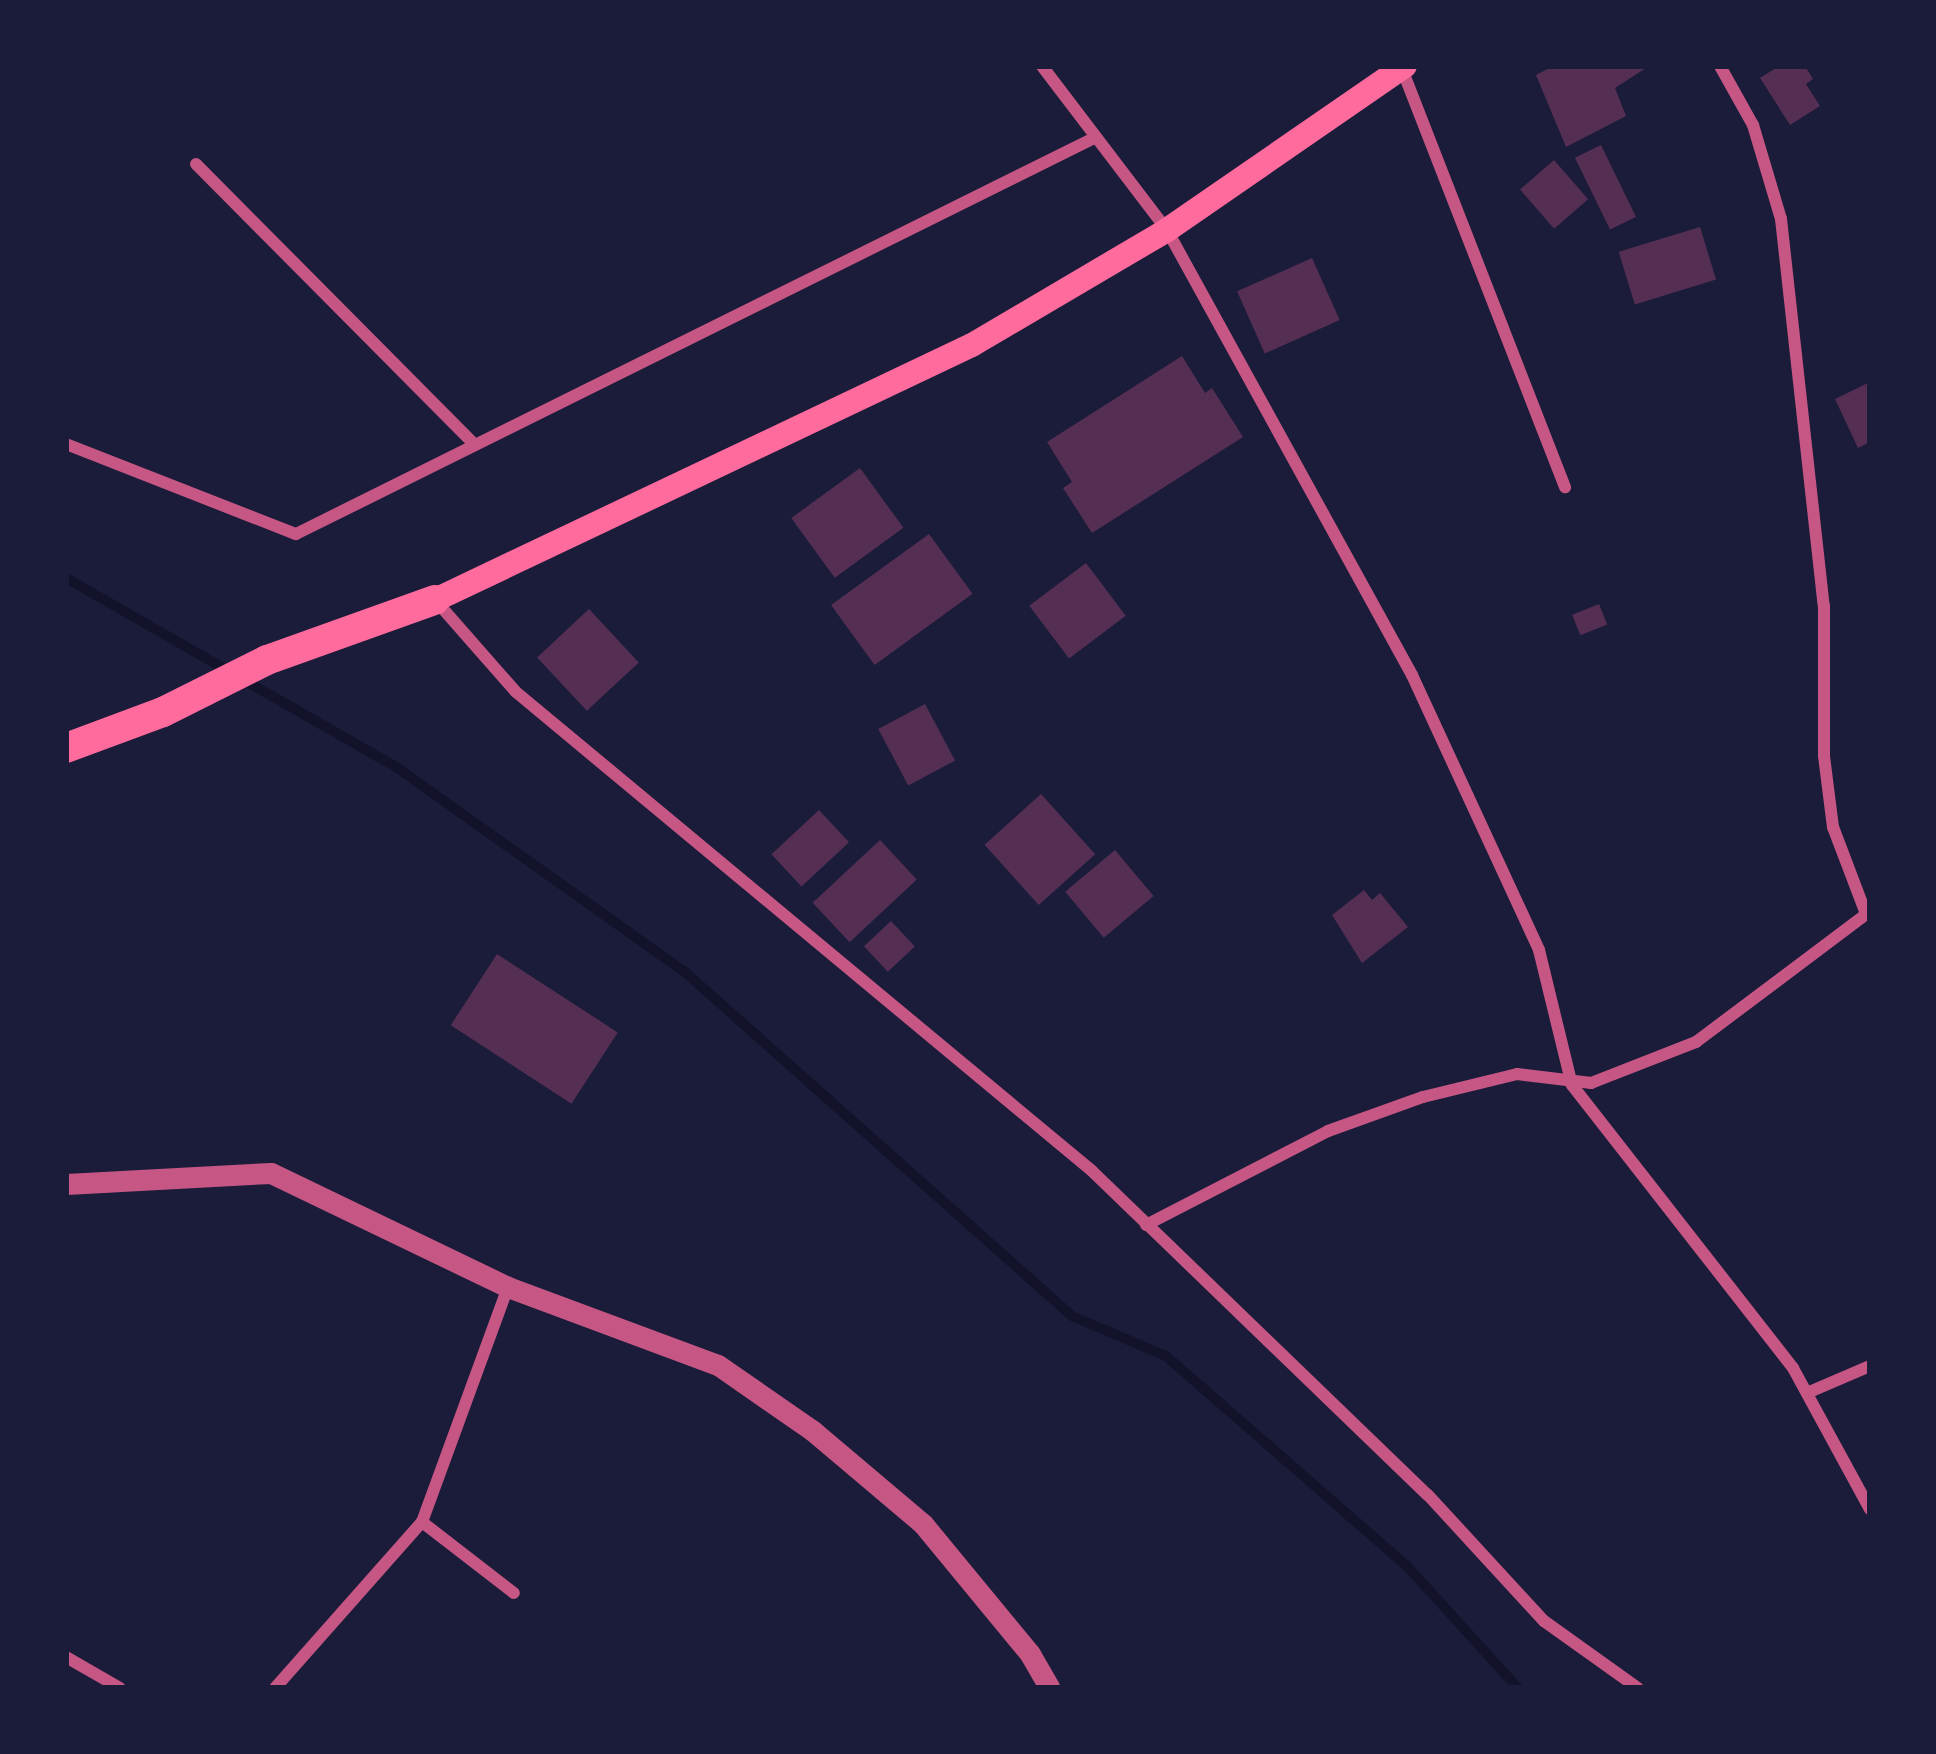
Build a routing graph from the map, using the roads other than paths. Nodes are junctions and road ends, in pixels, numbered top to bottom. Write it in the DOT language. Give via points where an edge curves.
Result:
graph roads {
  1 [pos="1042,66"];
  2 [pos="1720,66"];
  3 [pos="1403,67"];
  4 [pos="1096,137"];
  5 [pos="196,164"];
  6 [pos="1167,230"];
  7 [pos="66,444"];
  8 [pos="475,445"];
  9 [pos="1565,487"];
  10 [pos="435,600"];
  11 [pos="66,748"];
  12 [pos="1868,913"];
  13 [pos="1572,1084"];
  14 [pos="66,1184"];
  15 [pos="1146,1225"];
  16 [pos="508,1287"];
  17 [pos="1870,1366"];
  18 [pos="1807,1393"];
  19 [pos="1870,1509"];
  20 [pos="422,1522"];
  21 [pos="514,1593"];
  22 [pos="66,1657"];
  23 [pos="119,1688"];
  24 [pos="275,1688"];
  25 [pos="1050,1688"];
  26 [pos="1638,1688"];
  1 -- 4 [label="street"];
  2 -- 12 [label="street" via="1754,125 1780,219 1824,606 1833,827"];
  3 -- 6 [label="main road"];
  3 -- 9 [label="street"];
  4 -- 6 [label="street"];
  4 -- 8 [label="street"];
  5 -- 8 [label="street"];
  6 -- 10 [label="main road" via="971,345"];
  6 -- 13 [label="street" via="1412,675 1539,950"];
  7 -- 8 [label="street" via="296,534"];
  10 -- 11 [label="main road" via="267,660"];
  10 -- 15 [label="street" via="516,692"];
  12 -- 13 [label="street" via="1696,1042"];
  13 -- 15 [label="street" via="1517,1074 1423,1097 1328,1131"];
  13 -- 18 [label="street"];
  14 -- 16 [label="street" via="271,1173"];
  15 -- 26 [label="street" via="1428,1495 1544,1622"];
  16 -- 20 [label="street"];
  16 -- 25 [label="street" via="718,1365 813,1431 923,1524"];
  17 -- 18 [label="street"];
  18 -- 19 [label="street"];
  20 -- 21 [label="street"];
  20 -- 24 [label="street"];
  22 -- 23 [label="street"];
}
